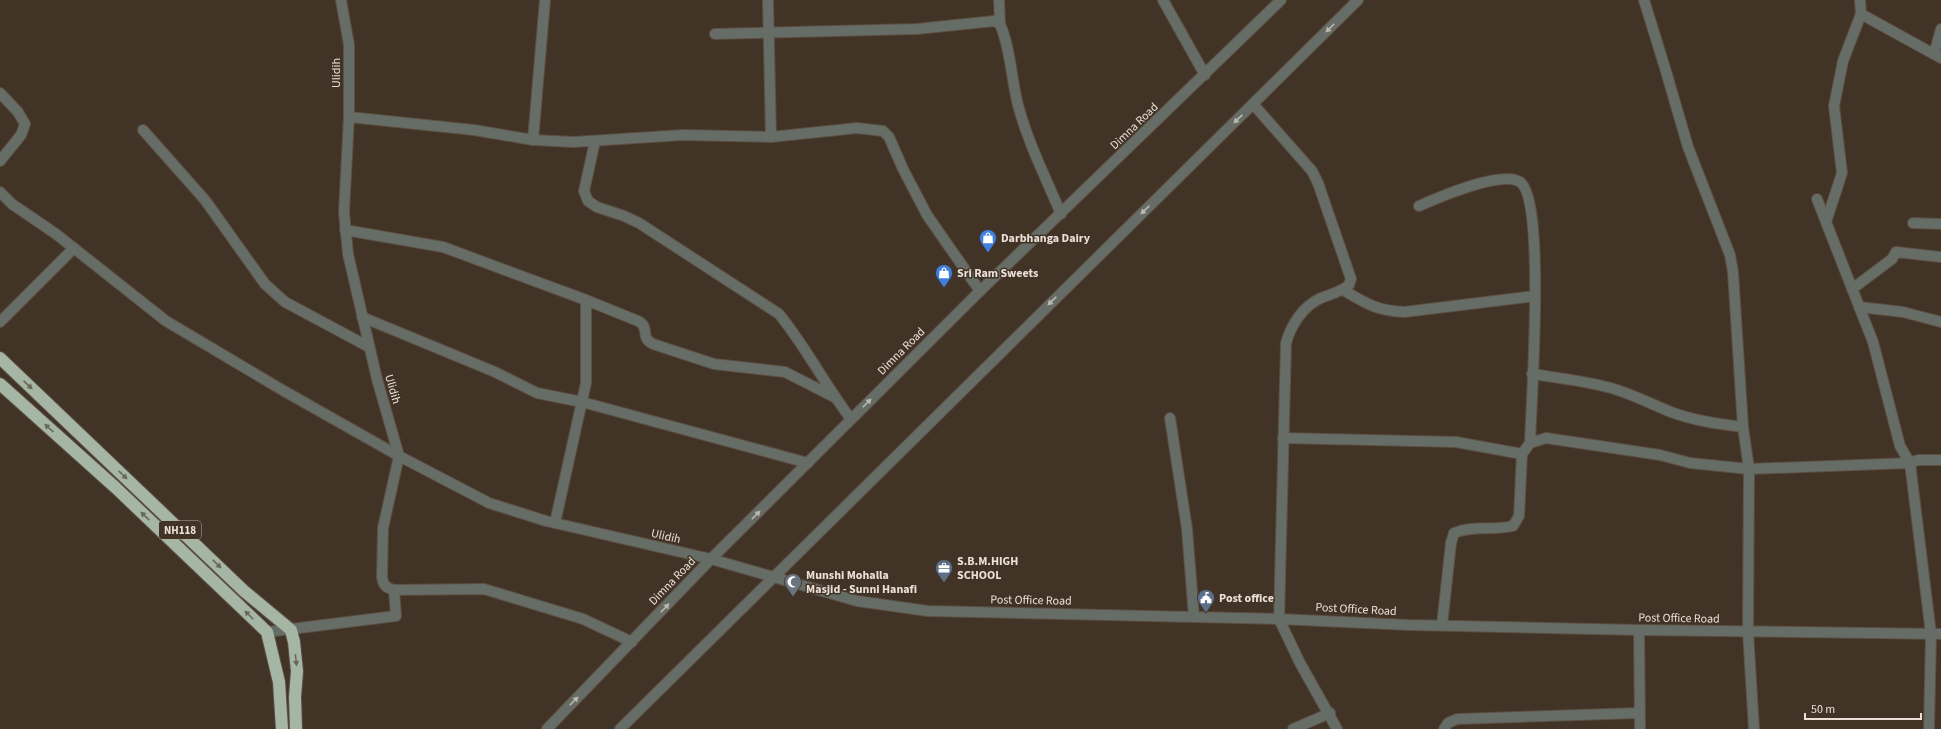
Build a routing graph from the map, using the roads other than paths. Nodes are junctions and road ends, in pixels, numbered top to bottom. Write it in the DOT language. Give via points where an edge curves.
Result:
graph roads {
  1 [pos="341,0"];
  2 [pos="545,0"];
  3 [pos="768,0"];
  4 [pos="1000,0"];
  5 [pos="1163,0"];
  6 [pos="1281,0"];
  7 [pos="1358,0"];
  8 [pos="1644,0"];
  9 [pos="1860,0"];
  10 [pos="1861,14"];
  11 [pos="1000,24"];
  12 [pos="1941,29"];
  13 [pos="768,33"];
  14 [pos="715,34"];
  15 [pos="1937,56"];
  16 [pos="1205,75"];
  17 [pos="0,93"];
  18 [pos="1253,104"];
  19 [pos="349,117"];
  20 [pos="143,130"];
  21 [pos="771,137"];
  22 [pos="533,140"];
  23 [pos="595,141"];
  24 [pos="0,161"];
  25 [pos="0,192"];
  26 [pos="1817,198"];
  27 [pos="1418,206"];
  28 [pos="1061,214"];
  29 [pos="1826,222"];
  30 [pos="1913,223"];
  31 [pos="1941,224"];
  32 [pos="345,230"];
  33 [pos="74,248"];
  34 [pos="1941,257"];
  35 [pos="1852,289"];
  36 [pos="1343,290"];
  37 [pos="980,291"];
  38 [pos="1535,296"];
  39 [pos="586,300"];
  40 [pos="1859,307"];
  41 [pos="362,317"];
  42 [pos="0,322"];
  43 [pos="1941,322"];
  44 [pos="370,347"];
  45 [pos="0,358"];
  46 [pos="1532,374"];
  47 [pos="0,384"];
  48 [pos="834,397"];
  49 [pos="582,402"];
  50 [pos="1170,418"];
  51 [pos="851,419"];
  52 [pos="1743,427"];
  53 [pos="1283,438"];
  54 [pos="1530,443"];
  55 [pos="1522,454"];
  56 [pos="399,456"];
  57 [pos="1941,460"];
  58 [pos="1910,462"];
  59 [pos="808,463"];
  60 [pos="1749,469"];
  61 [pos="555,523"];
  62 [pos="711,560"];
  63 [pos="773,578"];
  64 [pos="394,590"];
  65 [pos="1194,617"];
  66 [pos="1279,619"];
  67 [pos="1442,625"];
  68 [pos="291,630"];
  69 [pos="1639,630"];
  70 [pos="267,632"];
  71 [pos="1748,632"];
  72 [pos="1936,634"];
  73 [pos="632,642"];
  74 [pos="1639,713"];
  75 [pos="1330,714"];
  76 [pos="282,729"];
  77 [pos="296,729"];
  78 [pos="547,729"];
  79 [pos="620,729"];
  80 [pos="1293,729"];
  81 [pos="1337,729"];
  82 [pos="1444,729"];
  83 [pos="1640,729"];
  84 [pos="1754,729"];
  85 [pos="1929,729"];
  1 -- 19 [label="street, Ulidih" via="349,45"];
  2 -- 22 [label="street"];
  3 -- 13 [label="street"];
  4 -- 11 [label="street"];
  5 -- 16 [label="street"];
  6 -- 16 [label="street, Dimna Road"];
  7 -- 18 [label="street, one-way"];
  8 -- 52 [label="street" via="1688,147 1730,255"];
  9 -- 10 [label="street"];
  10 -- 15 [label="street"];
  10 -- 29 [label="street" via="1843,61 1834,106 1842,173"];
  11 -- 13 [label="street" via="994,21 918,29"];
  11 -- 28 [label="street" via="1012,65 1017,104"];
  12 -- 15 [label="street"];
  13 -- 14 [label="street"];
  13 -- 21 [label="street"];
  16 -- 28 [label="street, Dimna Road"];
  17 -- 24 [label="street" via="18,112 25,124 21,135"];
  18 -- 36 [label="street" via="1312,171 1318,183 1351,279"];
  18 -- 63 [label="street, one-way"];
  19 -- 22 [label="street" via="474,130"];
  19 -- 32 [label="street, Ulidih"];
  20 -- 44 [label="street" via="205,200 274,293 285,302"];
  21 -- 23 [label="street" via="683,135"];
  21 -- 37 [label="street" via="857,128 883,131 889,137 927,215"];
  22 -- 23 [label="street"];
  23 -- 48 [label="street" via="584,191 588,201 639,223 779,314 791,328"];
  25 -- 33 [label="street" via="12,204"];
  26 -- 29 [label="street"];
  27 -- 38 [label="street" via="1449,193 1490,182 1508,179 1520,182 1526,190 1533,222"];
  28 -- 37 [label="street, Dimna Road"];
  29 -- 35 [label="street"];
  30 -- 31 [label="street"];
  32 -- 39 [label="street" via="443,247"];
  32 -- 41 [label="street, Ulidih"];
  33 -- 42 [label="street"];
  33 -- 56 [label="street" via="166,321"];
  34 -- 35 [label="street" via="1896,252 1892,259"];
  35 -- 40 [label="street"];
  36 -- 38 [label="street" via="1384,311 1404,312"];
  36 -- 53 [label="street" via="1312,303 1290,329 1286,343"];
  51 -- 37 [label="street, Dimna Road, one-way"];
  38 -- 46 [label="street"];
  39 -- 48 [label="street" via="643,323 646,329 645,337 653,344 714,364 785,372"];
  39 -- 49 [label="street" via="586,383"];
  40 -- 43 [label="street" via="1903,312"];
  40 -- 58 [label="street" via="1873,342 1900,446"];
  41 -- 44 [label="street, Ulidih"];
  41 -- 49 [label="street" via="495,372 537,393"];
  44 -- 56 [label="street, Ulidih"];
  45 -- 68 [label="highway, NH118, one-way" via="244,591"];
  46 -- 52 [label="street" via="1610,388 1633,394 1670,412 1702,421"];
  46 -- 54 [label="street"];
  70 -- 47 [label="highway, NH118, one-way" via="116,488"];
  48 -- 51 [label="street"];
  49 -- 59 [label="street"];
  49 -- 61 [label="street"];
  50 -- 65 [label="street" via="1187,529"];
  51 -- 59 [label="street, Dimna Road"];
  52 -- 60 [label="street"];
  53 -- 55 [label="street" via="1456,442"];
  53 -- 66 [label="street"];
  54 -- 55 [label="street"];
  54 -- 60 [label="street" via="1546,438 1660,455 1690,463"];
  55 -- 67 [label="street" via="1519,516 1512,526 1500,529 1466,528 1454,534"];
  56 -- 61 [label="street, Ulidih" via="489,503"];
  56 -- 64 [label="street" via="383,528 383,583"];
  57 -- 58 [label="street"];
  58 -- 60 [label="street"];
  58 -- 72 [label="street"];
  62 -- 59 [label="street, Dimna Road, one-way"];
  60 -- 71 [label="street"];
  61 -- 62 [label="street, Ulidih"];
  62 -- 63 [label="street, Ulidih"];
  73 -- 62 [label="street, Dimna Road, one-way"];
  63 -- 65 [label="street, Post Office Road" via="857,601 928,611"];
  63 -- 79 [label="street"];
  64 -- 68 [label="street" via="396,616"];
  64 -- 73 [label="street" via="484,590 583,619"];
  65 -- 66 [label="street, Post Office Road"];
  66 -- 67 [label="street, Post Office Road"];
  66 -- 75 [label="street" via="1300,663"];
  67 -- 69 [label="street, Post Office Road"];
  68 -- 70 [label="street"];
  68 -- 77 [label="highway, one-way" via="297,671"];
  69 -- 71 [label="street, Post Office Road"];
  69 -- 74 [label="street"];
  70 -- 76 [label="highway" via="279,682"];
  71 -- 72 [label="street, Post Office Road"];
  71 -- 84 [label="street"];
  72 -- 85 [label="street"];
  78 -- 73 [label="street, Dimna Road, one-way"];
  74 -- 82 [label="street" via="1457,720"];
  74 -- 83 [label="street"];
  75 -- 80 [label="street"];
  75 -- 81 [label="street"];
}
